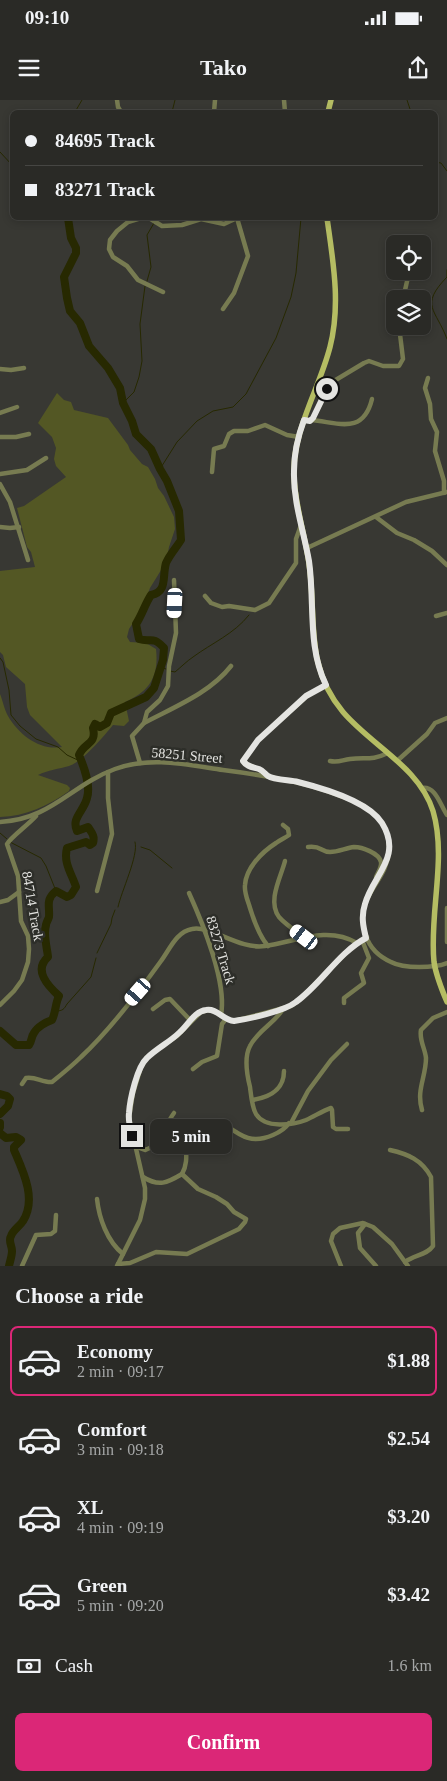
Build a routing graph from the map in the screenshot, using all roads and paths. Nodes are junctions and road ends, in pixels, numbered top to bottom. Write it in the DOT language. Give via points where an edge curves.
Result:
graph roads {
  1 [pos="134,220"];
  2 [pos="152,220"];
  3 [pos="196,220"];
  4 [pos="209,220"];
  5 [pos="233,220"];
  6 [pos="238,220"];
  7 [pos="327,220"];
  8 [pos="163,292"];
  9 [pos="223,309"];
  10 [pos="400,335"];
  11 [pos="24,368"];
  12 [pos="0,369"];
  13 [pos="428,378"];
  14 [pos="372,399"];
  15 [pos="17,407"];
  16 [pos="0,413"];
  17 [pos="304,420"];
  18 [pos="311,420"];
  19 [pos="29,434"];
  20 [pos="0,437"];
  21 [pos="299,437"];
  22 [pos="46,458"];
  23 [pos="212,472"];
  24 [pos="0,474"];
  25 [pos="0,484"];
  26 [pos="2,492"];
  27 [pos="446,493"];
  28 [pos="376,517"];
  29 [pos="302,523"];
  30 [pos="0,526"];
  31 [pos="19,527"];
  32 [pos="306,548"];
  33 [pos="28,560"];
  34 [pos="447,565"];
  35 [pos="174,580"];
  36 [pos="205,596"];
  37 [pos="447,613"];
  38 [pos="436,616"];
  39 [pos="231,666"];
  40 [pos="326,685"];
  41 [pos="447,718"];
  42 [pos="144,723"];
  43 [pos="388,754"];
  44 [pos="330,760"];
  45 [pos="397,762"];
  46 [pos="140,763"];
  47 [pos="108,772"];
  48 [pos="267,776"];
  49 [pos="422,788"];
  50 [pos="36,815"];
  51 [pos="447,815"];
  52 [pos="0,822"];
  53 [pos="283,825"];
  54 [pos="308,848"];
  55 [pos="285,861"];
  56 [pos="373,887"];
  57 [pos="97,891"];
  58 [pos="18,892"];
  59 [pos="190,893"];
  60 [pos="0,902"];
  61 [pos="447,908"];
  62 [pos="205,931"];
  63 [pos="304,937"];
  64 [pos="362,940"];
  65 [pos="447,942"];
  66 [pos="268,946"];
  67 [pos="447,962"];
  68 [pos="435,965"];
  69 [pos="447,1002"];
  70 [pos="344,1003"];
  71 [pos="0,1005"];
  72 [pos="153,1009"];
  73 [pos="283,1009"];
  74 [pos="447,1012"];
  75 [pos="221,1015"];
  76 [pos="226,1018"];
  77 [pos="191,1021"];
  78 [pos="346,1044"];
  79 [pos="193,1069"];
  80 [pos="284,1071"];
  81 [pos="22,1084"];
  82 [pos="253,1100"];
  83 [pos="422,1110"];
  84 [pos="174,1113"];
  85 [pos="221,1122"];
  86 [pos="290,1123"];
  87 [pos="188,1126"];
  88 [pos="348,1129"];
  89 [pos="134,1146"];
  90 [pos="390,1150"];
  91 [pos="182,1174"];
  92 [pos="143,1177"];
  93 [pos="97,1198"];
  94 [pos="56,1215"];
  95 [pos="365,1224"];
  96 [pos="123,1254"];
  97 [pos="132,1262"];
  98 [pos="406,1264"];
  99 [pos="118,1265"];
  100 [pos="22,1266"];
  101 [pos="139,1266"];
  102 [pos="341,1266"];
  103 [pos="376,1266"];
  1 -- 8 [label="street" via="128,222 110,240 109,249 113,257 127,266 138,280"];
  2 -- 3 [label="street" via="168,227"];
  4 -- 5 [label="street" via="224,224"];
  6 -- 9 [label="street" via="248,256 234,293"];
  7 -- 17 [label="main road" via="336,283 335,321 328,354"];
  10 -- 18 [label="street" via="403,359 399,366 383,366 368,361 334,381"];
  11 -- 12 [label="street"];
  13 -- 27 [label="street" via="425,388 431,419 438,432 435,450"];
  14 -- 18 [label="street" via="366,413 352,424"];
  15 -- 16 [label="street"];
  17 -- 18 [label="street"];
  17 -- 21 [label="main road"];
  19 -- 20 [label="street"];
  21 -- 23 [label="street" via="268,426 234,431 224,446 214,450"];
  21 -- 29 [label="main road" via="294,473"];
  22 -- 24 [label="street" via="27,470"];
  25 -- 26 [label="street"];
  26 -- 31 [label="street"];
  27 -- 28 [label="street" via="406,502"];
  28 -- 32 [label="street"];
  28 -- 34 [label="street"];
  29 -- 32 [label="main road"];
  29 -- 36 [label="street" via="296,539 296,563 268,603 255,610 222,607 211,603"];
  30 -- 31 [label="street"];
  31 -- 33 [label="street"];
  32 -- 40 [label="main road" via="314,649"];
  35 -- 42 [label="street" via="176,633 168,686 160,700 147,712"];
  37 -- 38 [label="street"];
  39 -- 42 [label="street" via="200,693"];
  40 -- 43 [label="main road" via="343,712"];
  40 -- 48 [label="street" via="306,696 247,754 243,762 262,770"];
  41 -- 45 [label="street" via="435,723"];
  42 -- 46 [label="street" via="132,736"];
  43 -- 44 [label="street" via="369,759"];
  43 -- 45 [label="main road"];
  45 -- 49 [label="main road"];
  46 -- 47 [label="street, 58251 Street"];
  46 -- 48 [label="street, 58251 Street" via="172,763"];
  47 -- 50 [label="street, 58251 Street"];
  47 -- 57 [label="street" via="112,834"];
  48 -- 56 [label="street, 58251 Street" via="324,790 360,804 375,814 384,828 389,852 386,865"];
  49 -- 51 [label="street" via="432,790"];
  49 -- 68 [label="main road" via="433,812 438,837"];
  50 -- 52 [label="street, 58251 Street"];
  50 -- 58 [label="street, 84714 Track" via="8,842 18,876"];
  53 -- 66 [label="street" via="289,835 258,858 245,884 252,912"];
  54 -- 56 [label="street" via="316,846 330,852 357,847 374,854 381,864"];
  55 -- 63 [label="street" via="277,886 275,908 281,919"];
  56 -- 64 [label="street, 58251 Street" via="363,909"];
  58 -- 60 [label="street"];
  58 -- 71 [label="street, 84714 Track" via="21,921 29,942 28,962 22,980"];
  59 -- 62 [label="street, 83273 Track"];
  61 -- 65 [label="street"];
  62 -- 66 [label="street" via="250,947"];
  62 -- 75 [label="street, 83273 Track" via="222,987"];
  62 -- 81 [label="street" via="194,929 177,938 138,992 77,1062 51,1082 30,1077"];
  63 -- 64 [label="street" via="320,935"];
  63 -- 66 [label="street"];
  64 -- 68 [label="street" via="393,963 413,967"];
  64 -- 70 [label="street, 58251 Street" via="369,958 361,973 364,983 344,998"];
  64 -- 73 [label="street" via="298,1001"];
  67 -- 68 [label="street"];
  68 -- 69 [label="main road"];
  72 -- 77 [label="street" via="170,999"];
  73 -- 76 [label="street" via="239,1020"];
  73 -- 82 [label="street" via="257,1035 249,1048 247,1068"];
  74 -- 83 [label="street" via="421,1030 426,1056 419,1094"];
  75 -- 76 [label="street"];
  75 -- 77 [label="street" via="214,1010 204,1010"];
  76 -- 79 [label="street" via="222,1024 217,1056"];
  77 -- 89 [label="street" via="177,1036 147,1057 141,1067 129,1113"];
  78 -- 86 [label="street" via="308,1091"];
  80 -- 82 [label="street" via="283,1082 278,1089"];
  82 -- 86 [label="street" via="255,1112 260,1117 274,1124"];
  84 -- 89 [label="street" via="157,1143 148,1150"];
  85 -- 86 [label="street" via="252,1140 276,1134"];
  86 -- 88 [label="street" via="330,1108 333,1127"];
  87 -- 91 [label="street" via="185,1134 186,1166"];
  89 -- 92 [label="street"];
  90 -- 98 [label="street" via="413,1157 431,1177 433,1246"];
  91 -- 92 [label="street" via="159,1183"];
  91 -- 97 [label="street" via="198,1189 224,1202 246,1219 245,1222 239,1229 187,1254 156,1252"];
  92 -- 96 [label="street" via="142,1213"];
  93 -- 96 [label="street" via="100,1220"];
  94 -- 100 [label="street" via="56,1231 35,1237"];
  95 -- 98 [label="street" via="392,1244"];
  95 -- 102 [label="street" via="340,1228 333,1234 332,1241"];
  95 -- 103 [label="street" via="358,1232 359,1245"];
  96 -- 99 [label="street"];
  97 -- 99 [label="street"];
  97 -- 101 [label="street"];
}
